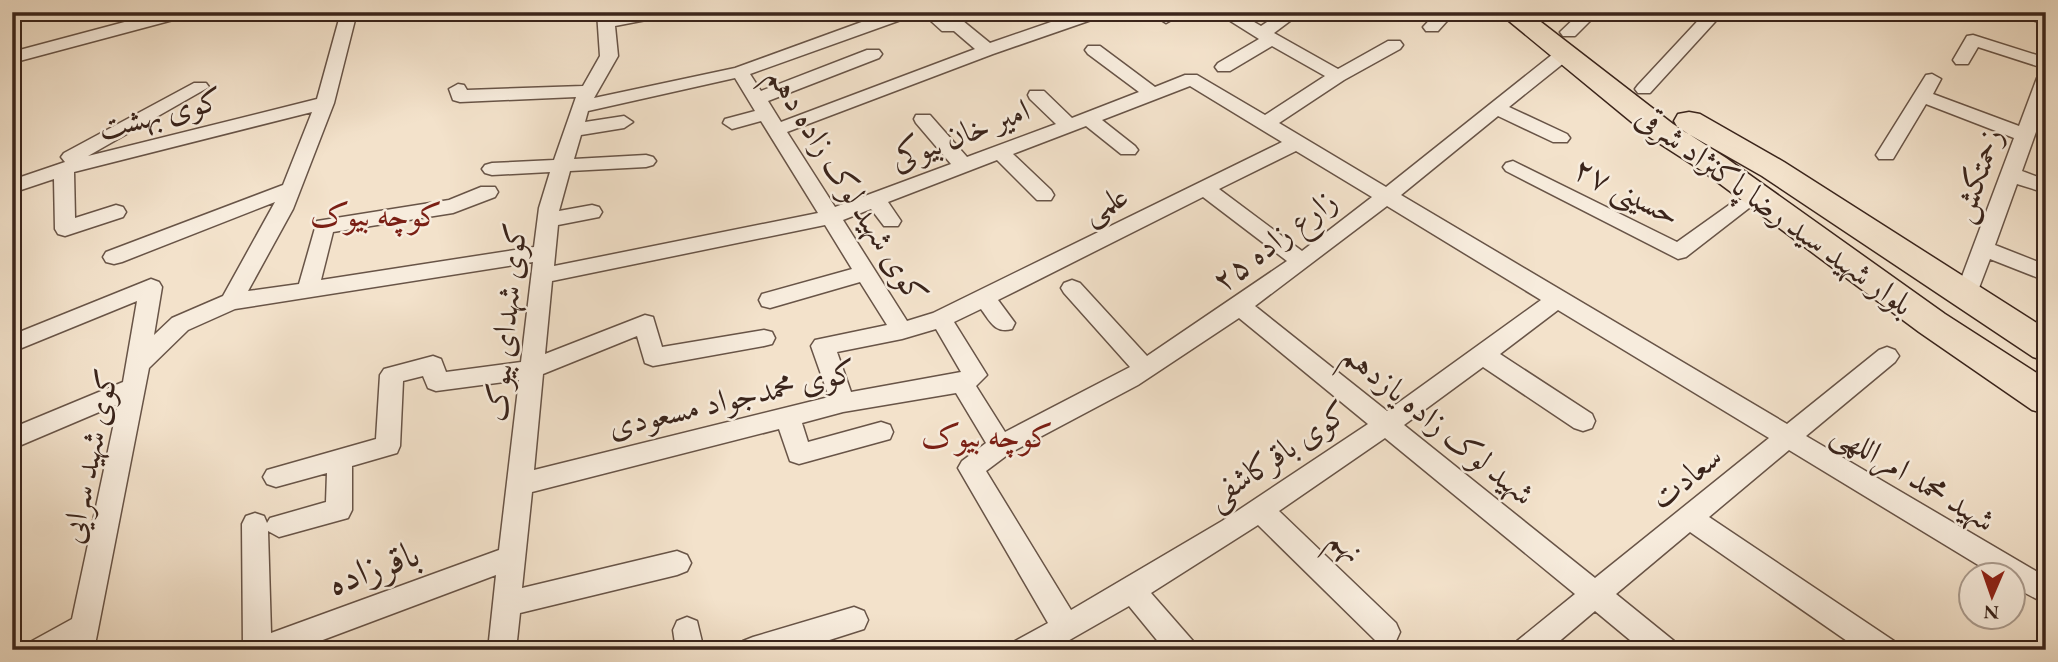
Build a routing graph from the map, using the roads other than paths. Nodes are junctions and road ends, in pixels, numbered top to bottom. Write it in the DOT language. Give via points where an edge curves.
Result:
graph roads {
  1 [pos="182,12"];
  2 [pos="349,12"];
  3 [pos="661,12"];
  4 [pos="906,12"];
  5 [pos="929,12"];
  6 [pos="1224,12"];
  7 [pos="1294,12"];
  8 [pos="1447,12"];
  9 [pos="1716,12"];
  10 [pos="2024,12"];
  11 [pos="1091,14"];
  12 [pos="606,17"];
  13 [pos="2046,19"];
  14 [pos="1542,22"];
  15 [pos="1432,27"];
  16 [pos="1267,36"];
  17 [pos="1394,45"];
  18 [pos="986,50"];
  19 [pos="1094,50"];
  20 [pos="873,54"];
  21 [pos="12,58"];
  22 [pos="1962,60"];
  23 [pos="2046,64"];
  24 [pos="1224,66"];
  25 [pos="740,72"];
  26 [pos="1338,76"];
  27 [pos="2046,78"];
  28 [pos="1191,79"];
  29 [pos="200,87"];
  30 [pos="458,89"];
  31 [pos="1644,89"];
  32 [pos="1153,94"];
  33 [pos="1037,95"];
  34 [pos="585,99"];
  35 [pos="325,103"];
  36 [pos="1496,108"];
  37 [pos="766,114"];
  38 [pos="1088,118"];
  39 [pos="923,119"];
  40 [pos="624,122"];
  41 [pos="732,123"];
  42 [pos="1265,124"];
  43 [pos="1673,124"];
  44 [pos="2034,124"];
  45 [pos="1069,126"];
  46 [pos="573,130"];
  47 [pos="1560,138"];
  48 [pos="1296,142"];
  49 [pos="1128,150"];
  50 [pos="1000,152"];
  51 [pos="1886,155"];
  52 [pos="646,161"];
  53 [pos="562,166"];
  54 [pos="964,166"];
  55 [pos="1513,167"];
  56 [pos="64,168"];
  57 [pos="492,169"];
  58 [pos="2010,174"];
  59 [pos="17,186"];
  60 [pos="2046,187"];
  61 [pos="291,189"];
  62 [pos="1205,189"];
  63 [pos="488,192"];
  64 [pos="1044,195"];
  65 [pos="1386,197"];
  66 [pos="875,200"];
  67 [pos="1743,205"];
  68 [pos="116,212"];
  69 [pos="592,212"];
  70 [pos="831,217"];
  71 [pos="548,220"];
  72 [pos="891,221"];
  73 [pos="1983,248"];
  74 [pos="114,257"];
  75 [pos="1301,261"];
  76 [pos="543,264"];
  77 [pos="866,273"];
  78 [pos="2046,274"];
  79 [pos="1072,288"];
  80 [pos="308,290"];
  81 [pos="1966,295"];
  82 [pos="984,298"];
  83 [pos="770,300"];
  84 [pos="1556,300"];
  85 [pos="231,302"];
  86 [pos="1240,306"];
  87 [pos="941,319"];
  88 [pos="1004,323"];
  89 [pos="902,331"];
  90 [pos="764,338"];
  91 [pos="12,344"];
  92 [pos="2046,347"];
  93 [pos="1483,355"];
  94 [pos="1887,356"];
  95 [pos="532,369"];
  96 [pos="1145,369"];
  97 [pos="2046,373"];
  98 [pos="136,376"];
  99 [pos="962,383"];
  100 [pos="2046,399"];
  101 [pos="844,403"];
  102 [pos="788,417"];
  103 [pos="1583,421"];
  104 [pos="2046,424"];
  105 [pos="1384,425"];
  106 [pos="881,432"];
  107 [pos="1786,438"];
  108 [pos="12,439"];
  109 [pos="1001,446"];
  110 [pos="340,459"];
  111 [pos="276,477"];
  112 [pos="520,484"];
  113 [pos="1260,510"];
  114 [pos="1689,517"];
  115 [pos="512,557"];
  116 [pos="677,563"];
  117 [pos="1131,589"];
  118 [pos="2046,592"];
  119 [pos="1597,593"];
  120 [pos="507,604"];
  121 [pos="854,621"];
  122 [pos="1066,628"];
  123 [pos="1386,632"];
  124 [pos="82,639"];
  125 [pos="769,647"];
  126 [pos="42,650"];
  127 [pos="258,650"];
  128 [pos="502,650"];
  129 [pos="1025,650"];
  130 [pos="1183,650"];
  131 [pos="1527,650"];
  132 [pos="1664,650"];
  133 [pos="1884,650"];
  1 -- 21 [label="street"];
  2 -- 35 [label="street"];
  3 -- 12 [label="street"];
  4 -- 25 [label="street"];
  5 -- 18 [label="street" via="948,27 957,25"];
  6 -- 16 [label="street"];
  7 -- 16 [label="street"];
  8 -- 15 [label="street"];
  9 -- 31 [label="street"];
  10 -- 13 [label="street"];
  11 -- 18 [label="street"];
  12 -- 34 [label="street, کوی شهدای بیوک" via="609,56"];
  14 -- 31 [label="main road, بلوار شهید سید رضا پاکنژاد شرقی"];
  14 -- 36 [label="street, زارع زاده ۲۵"];
  14 -- 43 [label="main road, بلوار شهید سید رضا پاکنژاد شرقی"];
  16 -- 24 [label="street"];
  16 -- 26 [label="street"];
  17 -- 26 [label="street"];
  18 -- 37 [label="street"];
  19 -- 32 [label="street"];
  20 -- 37 [label="street"];
  22 -- 23 [label="street" via="1973,40"];
  25 -- 34 [label="street"];
  25 -- 37 [label="street, کوی شهید لوک زاده دهم"];
  26 -- 42 [label="street"];
  27 -- 44 [label="street, زحمتکش"];
  28 -- 32 [label="street, امیر خان بیوکی"];
  28 -- 42 [label="street, شهید محمد امراللهی"];
  29 -- 59 [label="street"];
  30 -- 34 [label="street" via="460,96"];
  31 -- 43 [label="main road, بلوار شهید سید رضا پاکنژاد شرقی"];
  32 -- 38 [label="street, امیر خان بیوکی"];
  33 -- 45 [label="street"];
  34 -- 46 [label="street, کوی شهدای بیوک"];
  35 -- 56 [label="street, کوی بهشت"];
  35 -- 61 [label="street"];
  36 -- 47 [label="street"];
  36 -- 65 [label="street, زارع زاده ۲۵"];
  37 -- 41 [label="street"];
  37 -- 70 [label="street, کوی شهید لوک زاده دهم"];
  38 -- 45 [label="street, امیر خان بیوکی"];
  38 -- 49 [label="street"];
  39 -- 54 [label="street"];
  40 -- 46 [label="street"];
  42 -- 48 [label="street, شهید محمد امراللهی"];
  43 -- 67 [label="main road" via="1710,181"];
  43 -- 81 [label="main road" via="1773,169"];
  43 -- 97 [label="main road, بلوار شهید سید رضا پاکنژاد شرقی"];
  43 -- 100 [label="main road, بلوار شهید سید رضا پاکنژاد شرقی" via="1715,165 1932,323"];
  44 -- 51 [label="street" via="1927,88"];
  44 -- 58 [label="street, زحمتکش"];
  45 -- 50 [label="street, امیر خان بیوکی"];
  46 -- 53 [label="street, کوی شهدای بیوک"];
  48 -- 62 [label="street, علمی"];
  48 -- 65 [label="street, شهید محمد امراللهی"];
  50 -- 54 [label="street, امیر خان بیوکی"];
  50 -- 64 [label="street"];
  52 -- 53 [label="street"];
  53 -- 57 [label="street"];
  53 -- 71 [label="street, کوی شهدای بیوک"];
  54 -- 66 [label="street, امیر خان بیوکی"];
  55 -- 67 [label="street, حسینی ۲۷" via="1678,252"];
  56 -- 59 [label="street, کوی بهشت"];
  56 -- 68 [label="street" via="65,229"];
  58 -- 60 [label="street"];
  58 -- 73 [label="street, زحمتکش"];
  61 -- 74 [label="street"];
  61 -- 85 [label="street"];
  62 -- 75 [label="street"];
  62 -- 82 [label="street, علمی"];
  63 -- 80 [label="street" via="453,206 324,226"];
  65 -- 75 [label="street, زارع زاده ۲۵"];
  65 -- 84 [label="street, شهید محمد امراللهی"];
  66 -- 70 [label="street, امیر خان بیوکی"];
  66 -- 72 [label="street"];
  67 -- 104 [label="main road"];
  69 -- 71 [label="street"];
  70 -- 76 [label="street, امیر خان بیوکی"];
  70 -- 77 [label="street, کوی شهید لوک زاده دهم"];
  71 -- 76 [label="street, کوی شهدای بیوک"];
  73 -- 78 [label="street"];
  73 -- 81 [label="street, زحمتکش"];
  75 -- 86 [label="street, زارع زاده ۲۵"];
  76 -- 80 [label="street, امیر خان بیوکی"];
  76 -- 95 [label="street, کوی شهدای بیوک"];
  77 -- 83 [label="street"];
  77 -- 89 [label="street, کوی شهید لوک زاده دهم"];
  79 -- 96 [label="street"];
  80 -- 85 [label="street, کوی شهید سرایی"];
  81 -- 92 [label="main road"];
  82 -- 87 [label="street, علمی"];
  82 -- 88 [label="street"];
  84 -- 93 [label="street, کوی باقرکاشفی"];
  84 -- 107 [label="street, شهید محمد امراللهی"];
  85 -- 98 [label="street, کوی شهید سرایی" via="180,324"];
  86 -- 96 [label="street, زارع زاده ۲۵"];
  86 -- 105 [label="street, شهید لوک زاده یازدهم"];
  87 -- 89 [label="street, کوی شهید لوک زاده دهم"];
  87 -- 99 [label="street, کوی شهید لوک زاده دهم" via="975,375"];
  89 -- 101 [label="street" via="823,346"];
  90 -- 95 [label="street" via="653,358 645,323"];
  91 -- 98 [label="street" via="151,287"];
  93 -- 103 [label="street"];
  93 -- 105 [label="street, کوی باقرکاشفی"];
  94 -- 107 [label="street, سعادت"];
  95 -- 110 [label="street" via="436,382 433,365 392,376 388,446"];
  95 -- 112 [label="street, کوی شهدای بیوک"];
  96 -- 109 [label="street, زارع زاده ۲۵"];
  98 -- 108 [label="street"];
  98 -- 124 [label="street, کوی شهید سرایی"];
  99 -- 101 [label="street, کوی محمدجواد مسعودی"];
  99 -- 109 [label="street"];
  101 -- 102 [label="street, کوی محمدجواد مسعودی"];
  102 -- 106 [label="street" via="799,454"];
  102 -- 112 [label="street, کوی محمدجواد مسعودی"];
  105 -- 113 [label="street, کوی باقرکاشفی"];
  105 -- 119 [label="street, شهید لوک زاده یازدهم"];
  107 -- 114 [label="street, سعادت"];
  107 -- 118 [label="street, شهید محمد امراللهی"];
  109 -- 122 [label="street" via="971,468"];
  110 -- 111 [label="street"];
  110 -- 127 [label="street" via="339,510 267,525"];
  112 -- 115 [label="street, کوی شهدای بیوک"];
  113 -- 117 [label="street, کوی باقرکاشفی"];
  113 -- 123 [label="street, نهم"];
  114 -- 119 [label="street, سعادت"];
  114 -- 133 [label="street"];
  115 -- 120 [label="street, کوی شهدای بیوک"];
  115 -- 127 [label="street, باقرزاده"];
  116 -- 120 [label="street"];
  117 -- 122 [label="street, کوی باقرکاشفی"];
  117 -- 130 [label="street"];
  119 -- 131 [label="street, سعادت"];
  119 -- 132 [label="street, شهید لوک زاده یازدهم"];
  120 -- 128 [label="street, کوی شهدای بیوک"];
  121 -- 125 [label="street"];
  122 -- 129 [label="street, کوی باقرکاشفی"];
  124 -- 126 [label="street"];
}
